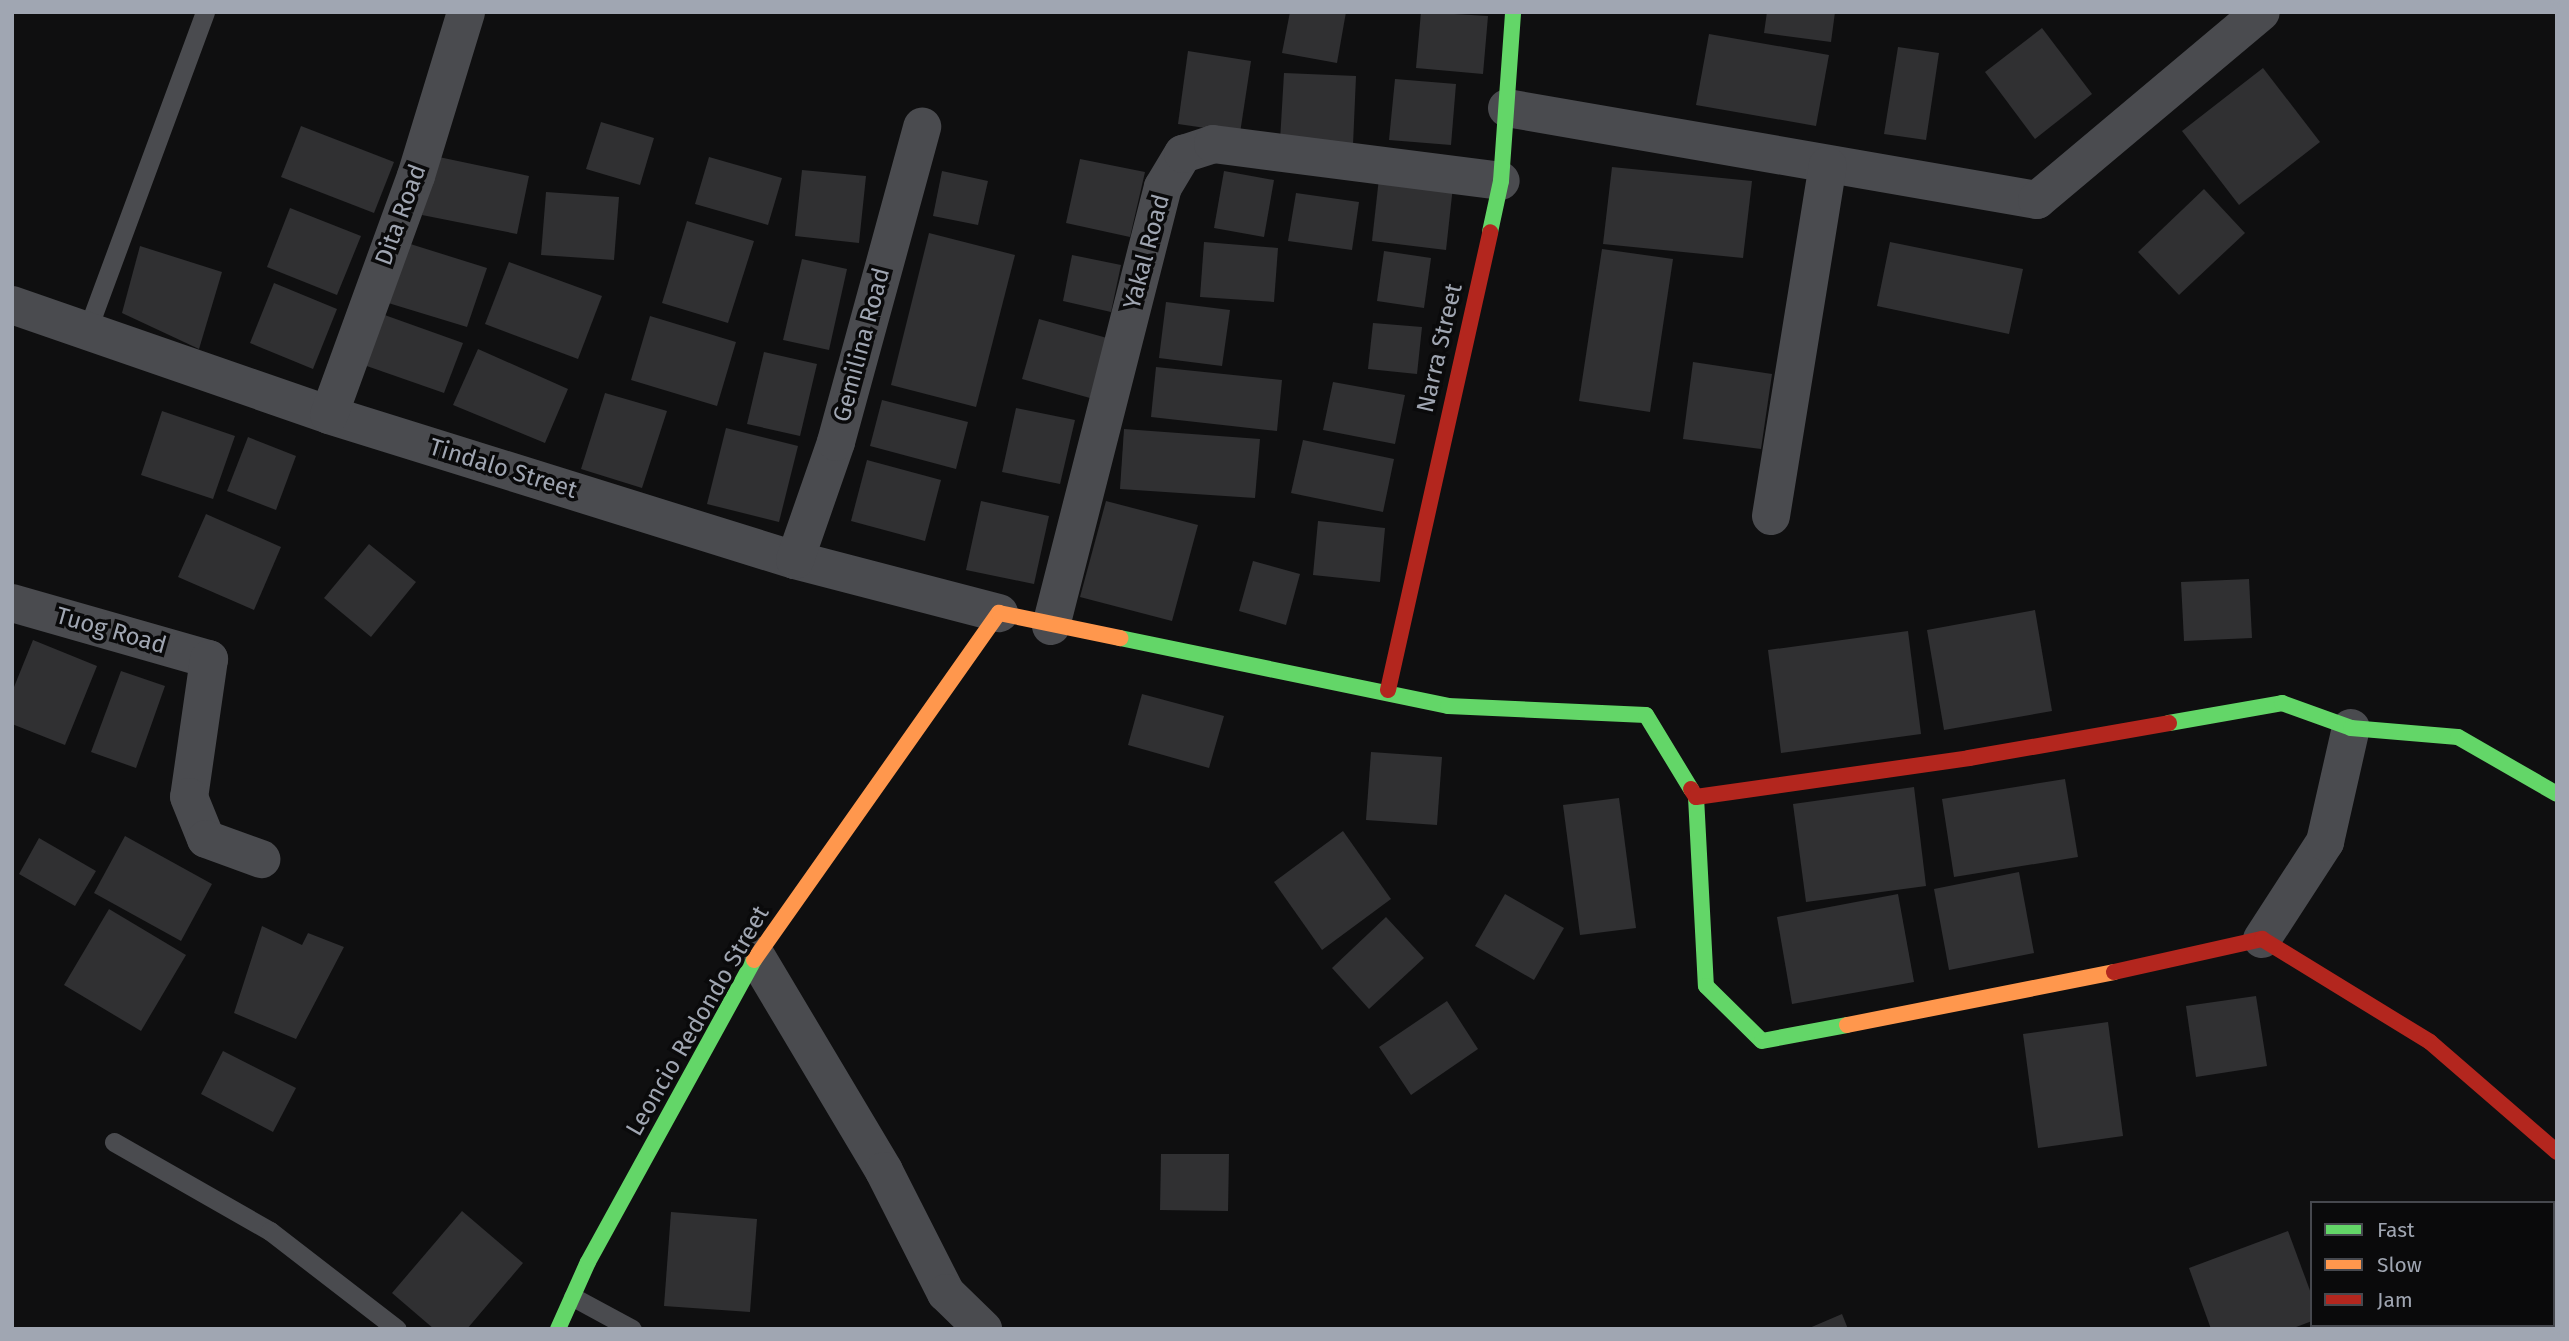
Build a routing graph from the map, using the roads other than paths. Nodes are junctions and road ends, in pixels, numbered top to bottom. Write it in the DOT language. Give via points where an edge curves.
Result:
graph roads {
  1 [pos="205,12"];
  2 [pos="466,12"];
  3 [pos="1513,12"];
  4 [pos="2261,12"];
  5 [pos="1507,108"];
  6 [pos="922,127"];
  7 [pos="1828,166"];
  8 [pos="1501,181"];
  9 [pos="12,305"];
  10 [pos="87,331"];
  11 [pos="329,415"];
  12 [pos="1771,516"];
  13 [pos="795,560"];
  14 [pos="12,603"];
  15 [pos="999,614"];
  16 [pos="1051,626"];
  17 [pos="1388,690"];
  18 [pos="2351,728"];
  19 [pos="2557,794"];
  20 [pos="1696,797"];
  21 [pos="261,859"];
  22 [pos="2262,939"];
  23 [pos="756,956"];
  24 [pos="114,1142"];
  25 [pos="2557,1152"];
  26 [pos="573,1297"];
  27 [pos="397,1329"];
  28 [pos="558,1329"];
  29 [pos="632,1329"];
  30 [pos="983,1329"];
  1 -- 10 [label="lane"];
  2 -- 11 [label="street, Dita Road" via="416,176"];
  3 -- 5 [label="street, Narra Street"];
  4 -- 7 [label="street" via="2037,200"];
  5 -- 7 [label="street"];
  5 -- 8 [label="street, Narra Street"];
  6 -- 13 [label="street, Gemilina Road" via="836,442"];
  7 -- 12 [label="street"];
  8 -- 16 [label="street, Yakal Road" via="1213,144 1183,153 1163,187"];
  8 -- 17 [label="street, Narra Street"];
  9 -- 10 [label="street, Tindalo Street"];
  10 -- 11 [label="street, Tindalo Street"];
  11 -- 13 [label="street, Tindalo Street"];
  13 -- 15 [label="street, Tindalo Street"];
  14 -- 21 [label="street, Tuog Road" via="209,659 189,797 206,839"];
  15 -- 16 [label="street"];
  15 -- 23 [label="street, Leoncio Redondo Street"];
  16 -- 17 [label="street"];
  17 -- 20 [label="street" via="1448,706 1646,715"];
  18 -- 19 [label="street" via="2458,737"];
  18 -- 20 [label="street" via="2282,703 1969,758"];
  18 -- 22 [label="street" via="2325,842"];
  20 -- 22 [label="street" via="1706,986 1762,1041 2057,985"];
  22 -- 25 [label="street" via="2430,1042"];
  23 -- 26 [label="street, Leoncio Redondo Street"];
  23 -- 30 [label="street" via="884,1171 946,1293"];
  24 -- 27 [label="lane" via="270,1231"];
  26 -- 28 [label="street, Leoncio Redondo Street"];
  26 -- 29 [label="lane"];
}
